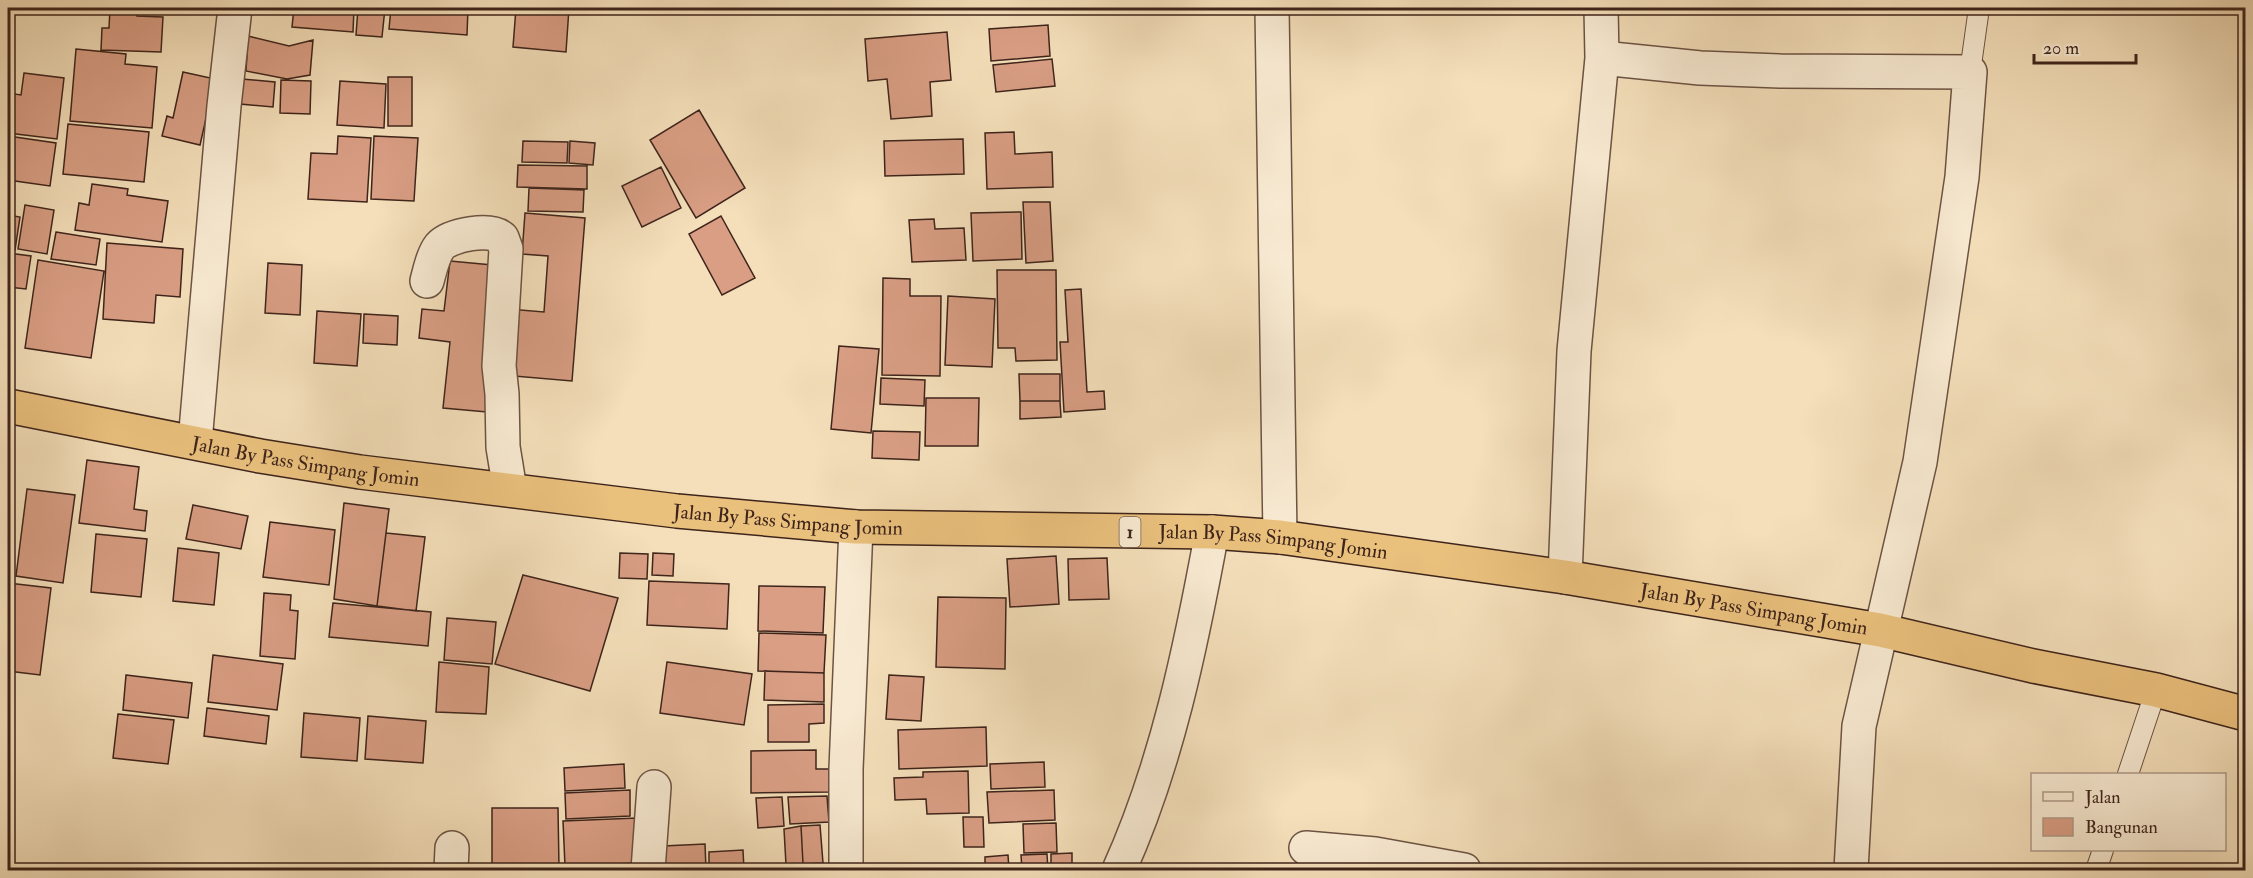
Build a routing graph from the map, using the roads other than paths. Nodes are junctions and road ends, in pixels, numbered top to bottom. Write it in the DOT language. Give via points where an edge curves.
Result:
graph roads {
  1 [pos="235,8"];
  2 [pos="1272,8"];
  3 [pos="1601,8"];
  4 [pos="1979,8"];
  5 [pos="1602,58"];
  6 [pos="1970,72"];
  7 [pos="427,281"];
  8 [pos="8,406"];
  9 [pos="195,442"];
  10 [pos="510,490"];
  11 [pos="856,527"];
  12 [pos="1212,532"];
  13 [pos="1280,537"];
  14 [pos="1564,577"];
  15 [pos="1880,630"];
  16 [pos="2156,690"];
  17 [pos="2246,714"];
  18 [pos="2128,773"];
  19 [pos="654,787"];
  20 [pos="1306,848"];
  21 [pos="2102,851"];
  22 [pos="648,870"];
  23 [pos="846,870"];
  24 [pos="1119,870"];
  25 [pos="1464,870"];
  26 [pos="1851,870"];
  27 [pos="2096,870"];
  1 -- 9 [label="street"];
  2 -- 13 [label="street"];
  3 -- 5 [label="street"];
  4 -- 6 [label="lane"];
  5 -- 6 [label="street" via="1700,68"];
  5 -- 14 [label="street" via="1574,351"];
  6 -- 15 [label="street" via="1962,177 1920,462"];
  7 -- 10 [label="street" via="437,251 448,239 491,232 502,238 506,249 499,366 503,447"];
  8 -- 9 [label="highway, Jalan By Pass Simpang Jomin / 1"];
  9 -- 10 [label="highway, Jalan By Pass Simpang Jomin / 1" via="360,472"];
  10 -- 11 [label="highway, Jalan By Pass Simpang Jomin / 1" via="677,511"];
  11 -- 12 [label="highway, Jalan By Pass Simpang Jomin / 1"];
  11 -- 23 [label="street"];
  12 -- 13 [label="highway, Jalan By Pass Simpang Jomin / 1"];
  12 -- 24 [label="street" via="1174,712 1145,806"];
  13 -- 14 [label="highway, Jalan By Pass Simpang Jomin / 1"];
  14 -- 15 [label="highway, Jalan By Pass Simpang Jomin / 1"];
  15 -- 16 [label="highway, Jalan By Pass Simpang Jomin / 1"];
  15 -- 26 [label="street" via="1859,726"];
  16 -- 17 [label="highway, Jalan By Pass Simpang Jomin / 1"];
  16 -- 18 [label="lane"];
  19 -- 22 [label="street"];
  20 -- 25 [label="street" via="1375,854"];
  21 -- 27 [label="lane"];
}
